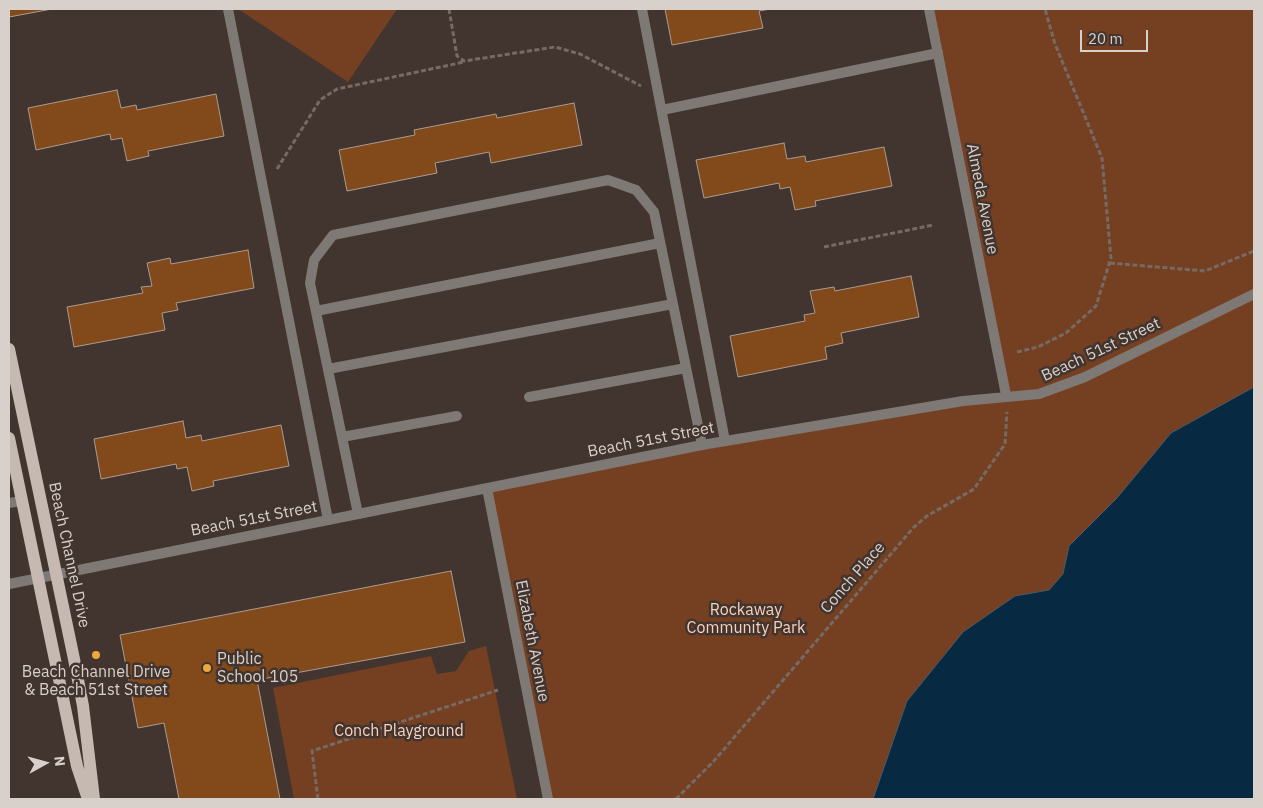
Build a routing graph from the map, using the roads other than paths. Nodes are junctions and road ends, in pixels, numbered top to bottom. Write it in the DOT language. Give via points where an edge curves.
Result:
graph roads {
  1 [pos="228,9"];
  2 [pos="642,9"];
  3 [pos="929,9"];
  4 [pos="938,53"];
  5 [pos="662,110"];
  6 [pos="660,243"];
  7 [pos="1254,294"];
  8 [pos="673,304"];
  9 [pos="316,311"];
  10 [pos="9,349"];
  11 [pos="686,368"];
  12 [pos="328,369"];
  13 [pos="1006,395"];
  14 [pos="528,397"];
  15 [pos="457,416"];
  16 [pos="342,437"];
  17 [pos="9,438"];
  18 [pos="725,441"];
  19 [pos="702,445"];
  20 [pos="487,488"];
  21 [pos="22,500"];
  22 [pos="9,503"];
  23 [pos="358,514"];
  24 [pos="328,520"];
  25 [pos="56,574"];
  26 [pos="39,578"];
  27 [pos="9,584"];
  28 [pos="88,799"];
  29 [pos="94,799"];
  30 [pos="548,799"];
  1 -- 24 [label="street"];
  2 -- 5 [label="street"];
  3 -- 4 [label="street, Almeda Avenue"];
  4 -- 5 [label="street"];
  4 -- 13 [label="street, Almeda Avenue"];
  5 -- 18 [label="street"];
  6 -- 8 [label="street"];
  6 -- 9 [label="street"];
  6 -- 9 [label="street" via="654,212 636,190 608,180 333,235 314,260 310,283"];
  7 -- 13 [label="street, Beach 51st Street" via="1076,381 1039,394"];
  8 -- 11 [label="street"];
  8 -- 12 [label="street"];
  9 -- 12 [label="street"];
  10 -- 25 [label="main road, Beach Channel Drive"];
  11 -- 14 [label="street"];
  11 -- 19 [label="street"];
  12 -- 16 [label="street"];
  13 -- 18 [label="street, Beach 51st Street"];
  15 -- 16 [label="street"];
  16 -- 23 [label="street"];
  17 -- 21 [label="main road"];
  18 -- 19 [label="street, Beach 51st Street"];
  19 -- 20 [label="street, Beach 51st Street"];
  20 -- 23 [label="street, Beach 51st Street"];
  20 -- 30 [label="street, Elizabeth Avenue"];
  21 -- 22 [label="street"];
  21 -- 26 [label="main road"];
  23 -- 24 [label="street, Beach 51st Street"];
  24 -- 25 [label="street, Beach 51st Street"];
  25 -- 26 [label="street, Beach 51st Street"];
  25 -- 29 [label="main road, Beach Channel Drive" via="83,706"];
  26 -- 27 [label="street, Beach 51st Street"];
  26 -- 28 [label="main road" via="77,766"];
}
